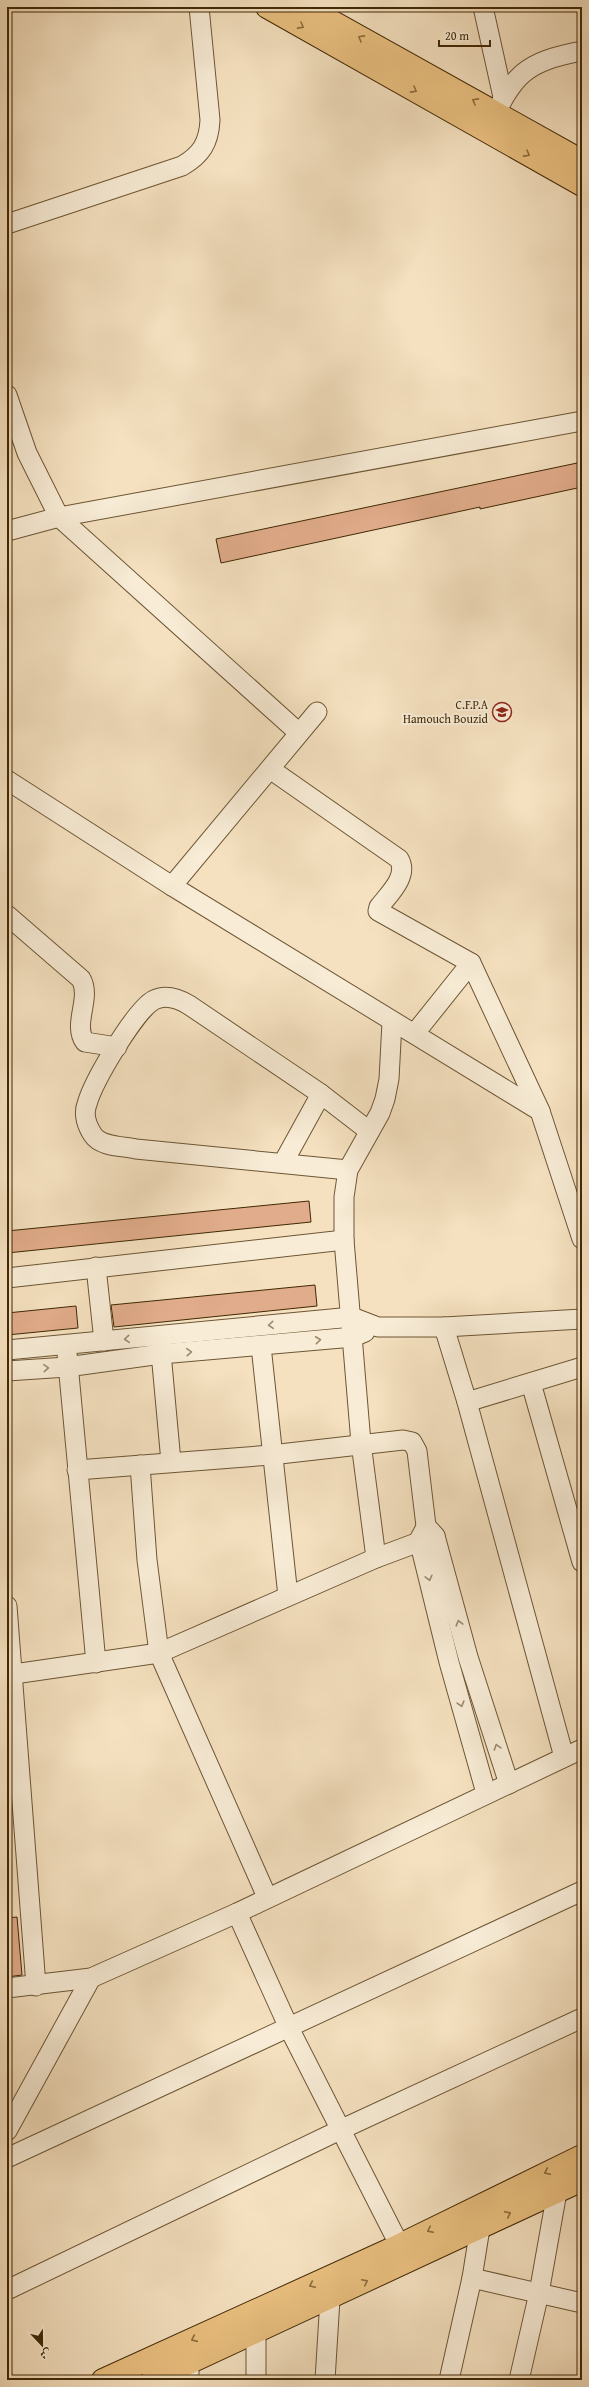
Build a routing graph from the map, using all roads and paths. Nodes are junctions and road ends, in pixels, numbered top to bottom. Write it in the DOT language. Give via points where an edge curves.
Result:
graph roads {
  1 [pos="199,7"];
  2 [pos="266,7"];
  3 [pos="306,7"];
  4 [pos="483,7"];
  5 [pos="582,51"];
  6 [pos="495,114"];
  7 [pos="582,161"];
  8 [pos="582,185"];
  9 [pos="7,224"];
  10 [pos="7,394"];
  11 [pos="582,421"];
  12 [pos="12,431"];
  13 [pos="59,517"];
  14 [pos="7,531"];
  15 [pos="317,712"];
  16 [pos="299,733"];
  17 [pos="270,770"];
  18 [pos="9,786"];
  19 [pos="172,886"];
  20 [pos="7,915"];
  21 [pos="471,963"];
  22 [pos="392,1022"];
  23 [pos="415,1033"];
  24 [pos="117,1047"];
  25 [pos="322,1094"];
  26 [pos="540,1111"];
  27 [pos="369,1131"];
  28 [pos="283,1163"];
  29 [pos="348,1170"];
  30 [pos="582,1239"];
  31 [pos="344,1240"];
  32 [pos="96,1268"];
  33 [pos="7,1278"];
  34 [pos="352,1317"];
  35 [pos="582,1319"];
  36 [pos="378,1327"];
  37 [pos="444,1327"];
  38 [pos="353,1337"];
  39 [pos="104,1341"];
  40 [pos="66,1344"];
  41 [pos="160,1345"];
  42 [pos="261,1346"];
  43 [pos="7,1350"];
  44 [pos="67,1366"];
  45 [pos="582,1367"];
  46 [pos="7,1371"];
  47 [pos="531,1383"];
  48 [pos="467,1402"];
  49 [pos="361,1443"];
  50 [pos="271,1455"];
  51 [pos="171,1462"];
  52 [pos="140,1465"];
  53 [pos="77,1470"];
  54 [pos="427,1534"];
  55 [pos="376,1558"];
  56 [pos="582,1562"];
  57 [pos="288,1596"];
  58 [pos="7,1606"];
  59 [pos="159,1653"];
  60 [pos="96,1662"];
  61 [pos="10,1675"];
  62 [pos="582,1749"];
  63 [pos="564,1757"];
  64 [pos="509,1784"];
  65 [pos="486,1793"];
  66 [pos="14,1796"];
  67 [pos="582,1891"];
  68 [pos="267,1897"];
  69 [pos="237,1912"];
  70 [pos="91,1978"];
  71 [pos="36,1986"];
  72 [pos="7,1988"];
  73 [pos="582,2018"];
  74 [pos="289,2028"];
  75 [pos="342,2129"];
  76 [pos="7,2132"];
  77 [pos="582,2156"];
  78 [pos="7,2158"];
  79 [pos="582,2180"];
  80 [pos="557,2192"];
  81 [pos="480,2228"];
  82 [pos="404,2253"];
  83 [pos="472,2278"];
  84 [pos="7,2290"];
  85 [pos="539,2293"];
  86 [pos="330,2299"];
  87 [pos="582,2303"];
  88 [pos="256,2311"];
  89 [pos="257,2333"];
  90 [pos="189,2372"];
  91 [pos="104,2380"];
  92 [pos="152,2380"];
  93 [pos="256,2380"];
  94 [pos="325,2380"];
  95 [pos="449,2380"];
  96 [pos="519,2380"];
  1 -- 9 [label="street" via="210,135 195,159 182,166"];
  2 -- 6 [label="main road, one-way"];
  6 -- 3 [label="main road, one-way"];
  4 -- 6 [label="street"];
  5 -- 6 [label="street" via="533,65 520,74"];
  6 -- 7 [label="main road"];
  6 -- 8 [label="main road, one-way"];
  10 -- 12 [label="street"];
  11 -- 13 [label="street"];
  12 -- 13 [label="street"];
  13 -- 14 [label="street"];
  13 -- 16 [label="street"];
  15 -- 16 [label="street"];
  16 -- 17 [label="street"];
  17 -- 19 [label="street"];
  17 -- 21 [label="street" via="399,859 403,865 401,876 378,911"];
  18 -- 19 [label="street"];
  19 -- 22 [label="street"];
  20 -- 24 [label="street" via="81,979 84,992 80,1031 85,1042"];
  21 -- 23 [label="street"];
  21 -- 26 [label="street"];
  22 -- 23 [label="street"];
  22 -- 27 [label="street" via="389,1080 380,1113"];
  23 -- 26 [label="street"];
  24 -- 25 [label="street" via="135,1017 147,1005 156,999 178,999"];
  24 -- 28 [label="street" via="86,1104 85,1117 94,1136 101,1142"];
  25 -- 27 [label="street"];
  25 -- 28 [label="street"];
  26 -- 30 [label="street"];
  27 -- 29 [label="street"];
  28 -- 29 [label="street"];
  29 -- 31 [label="street" via="344,1197"];
  31 -- 32 [label="street"];
  31 -- 34 [label="street"];
  32 -- 33 [label="street"];
  32 -- 39 [label="street"];
  34 -- 36 [label="street"];
  34 -- 38 [label="street"];
  34 -- 41 [label="street, one-way"];
  35 -- 37 [label="street"];
  36 -- 37 [label="street"];
  36 -- 38 [label="street"];
  37 -- 48 [label="street"];
  42 -- 38 [label="street, one-way"];
  38 -- 49 [label="street"];
  39 -- 40 [label="street"];
  41 -- 39 [label="street, one-way"];
  40 -- 43 [label="street"];
  40 -- 44 [label="street"];
  41 -- 42 [label="street, one-way"];
  41 -- 44 [label="street"];
  41 -- 51 [label="street"];
  42 -- 50 [label="street"];
  46 -- 44 [label="street, one-way"];
  44 -- 53 [label="street"];
  45 -- 47 [label="street"];
  47 -- 48 [label="street"];
  47 -- 56 [label="street"];
  48 -- 63 [label="street"];
  49 -- 50 [label="street"];
  49 -- 54 [label="street" via="403,1440 412,1442 415,1446"];
  49 -- 55 [label="street"];
  50 -- 51 [label="street"];
  50 -- 57 [label="street"];
  51 -- 52 [label="street"];
  52 -- 53 [label="street"];
  52 -- 59 [label="street" via="147,1560"];
  53 -- 60 [label="street"];
  54 -- 55 [label="street"];
  64 -- 54 [label="street, one-way"];
  54 -- 65 [label="street, one-way" via="449,1662"];
  55 -- 57 [label="street"];
  57 -- 59 [label="street"];
  58 -- 61 [label="street"];
  59 -- 60 [label="street"];
  59 -- 68 [label="street"];
  60 -- 61 [label="street"];
  61 -- 66 [label="street"];
  62 -- 63 [label="street"];
  63 -- 64 [label="street"];
  64 -- 65 [label="street"];
  65 -- 68 [label="street"];
  66 -- 71 [label="street"];
  67 -- 74 [label="street"];
  68 -- 69 [label="street"];
  69 -- 70 [label="street"];
  69 -- 74 [label="street"];
  70 -- 71 [label="street"];
  70 -- 76 [label="street"];
  71 -- 72 [label="street"];
  73 -- 75 [label="street"];
  74 -- 75 [label="street"];
  74 -- 78 [label="street"];
  75 -- 82 [label="street"];
  75 -- 84 [label="street"];
  77 -- 82 [label="main road, one-way"];
  79 -- 80 [label="main road"];
  81 -- 80 [label="main road, one-way"];
  80 -- 85 [label="street"];
  81 -- 82 [label="main road"];
  81 -- 83 [label="street"];
  86 -- 82 [label="main road, one-way"];
  82 -- 88 [label="main road, one-way"];
  83 -- 85 [label="street"];
  83 -- 95 [label="street"];
  85 -- 87 [label="street"];
  85 -- 96 [label="street"];
  86 -- 89 [label="main road"];
  86 -- 94 [label="street"];
  88 -- 89 [label="street"];
  88 -- 91 [label="main road, one-way"];
  89 -- 90 [label="main road"];
  89 -- 93 [label="street"];
  90 -- 92 [label="main road"];
}
